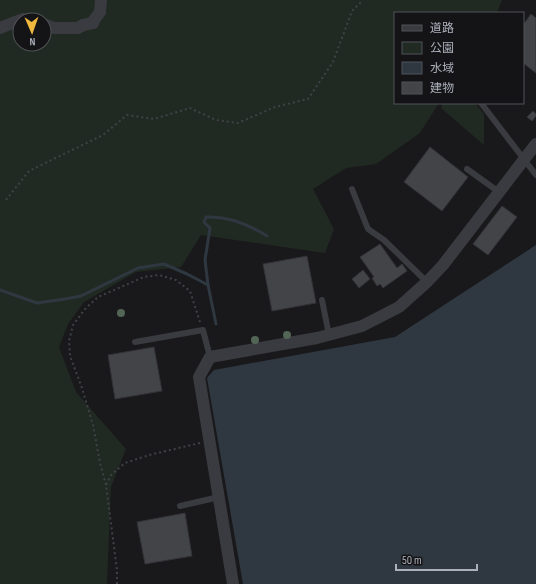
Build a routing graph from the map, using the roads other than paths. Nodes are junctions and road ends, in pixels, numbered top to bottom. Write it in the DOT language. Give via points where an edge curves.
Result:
graph roads {
  1 [pos="101,0"];
  2 [pos="12,23"];
  3 [pos="52,27"];
  4 [pos="0,28"];
  5 [pos="483,104"];
  6 [pos="536,144"];
  7 [pos="524,160"];
  8 [pos="467,169"];
  9 [pos="536,175"];
  10 [pos="352,189"];
  11 [pos="499,192"];
  12 [pos="427,282"];
  13 [pos="322,300"];
  14 [pos="329,335"];
  15 [pos="135,342"];
  16 [pos="210,357"];
  17 [pos="219,497"];
  18 [pos="180,506"];
  19 [pos="233,584"];
  1 -- 3 [label="street" via="100,12 93,23 78,28"];
  2 -- 4 [label="street"];
  5 -- 7 [label="lane"];
  6 -- 7 [label="street"];
  7 -- 9 [label="lane"];
  7 -- 11 [label="street"];
  8 -- 11 [label="lane"];
  10 -- 12 [label="lane" via="368,229 384,240"];
  11 -- 12 [label="street"];
  12 -- 14 [label="street" via="399,307 362,326"];
  13 -- 14 [label="lane"];
  14 -- 16 [label="street"];
  15 -- 16 [label="lane" via="203,330"];
  16 -- 17 [label="street" via="199,376"];
  17 -- 18 [label="lane"];
  17 -- 19 [label="street"];
}
